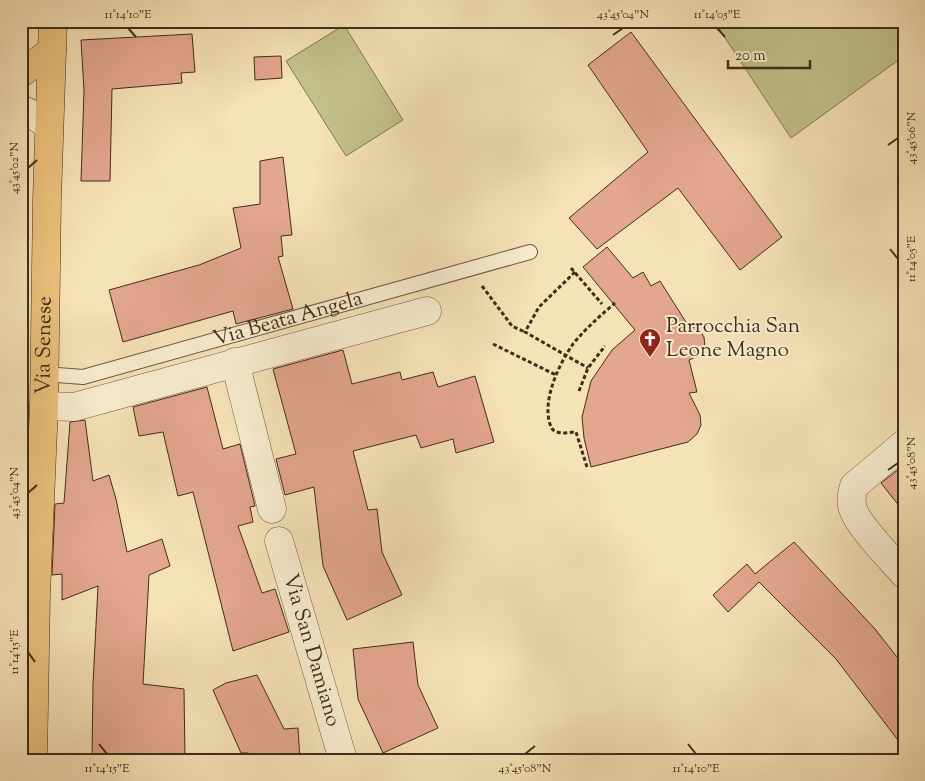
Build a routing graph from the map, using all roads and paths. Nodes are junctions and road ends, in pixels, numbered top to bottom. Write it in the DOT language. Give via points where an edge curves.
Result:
graph roads {
  1 [pos="53,21"];
  2 [pos="52,51"];
  3 [pos="21,73"];
  4 [pos="21,109"];
  5 [pos="49,126"];
  6 [pos="530,252"];
  7 [pos="571,268"];
  8 [pos="471,270"];
  9 [pos="575,272"];
  10 [pos="602,304"];
  11 [pos="615,304"];
  12 [pos="427,311"];
  13 [pos="525,332"];
  14 [pos="493,344"];
  15 [pos="605,346"];
  16 [pos="567,356"];
  17 [pos="235,362"];
  18 [pos="588,368"];
  19 [pos="45,374"];
  20 [pos="556,375"];
  21 [pos="579,391"];
  22 [pos="44,406"];
  23 [pos="904,444"];
  24 [pos="587,467"];
  25 [pos="272,509"];
  26 [pos="279,541"];
  27 [pos="904,574"];
  28 [pos="29,595"];
  29 [pos="34,760"];
  30 [pos="343,760"];
  1 -- 2 [label="main road, Via Senese"];
  2 -- 3 [label="main road"];
  2 -- 5 [label="main road, Via Senese"];
  4 -- 5 [label="street"];
  5 -- 19 [label="main road, Via Senese"];
  6 -- 8 [label="lane, Via Beata Angela"];
  7 -- 9 [label="path"];
  8 -- 13 [label="path" via="512,326"];
  8 -- 19 [label="lane, Via Beata Angela" via="83,376"];
  9 -- 10 [label="path"];
  9 -- 13 [label="path" via="539,308"];
  11 -- 16 [label="path" via="593,322"];
  12 -- 17 [label="street, Via Beata Angela"];
  13 -- 16 [label="path"];
  14 -- 20 [label="path"];
  15 -- 18 [label="path"];
  16 -- 18 [label="path"];
  16 -- 20 [label="path"];
  17 -- 22 [label="street, Via Beata Angela" via="74,406"];
  17 -- 25 [label="street, Via Beata Angela"];
  18 -- 21 [label="path"];
  19 -- 22 [label="main road, Via Senese"];
  20 -- 24 [label="path" via="547,415 551,428 556,432 576,432"];
  22 -- 28 [label="main road, Via Senese"];
  23 -- 27 [label="street" via="854,486 851,496 858,520"];
  26 -- 30 [label="street, Via San Damiano"];
  28 -- 29 [label="main road, Via Senese"];
}
